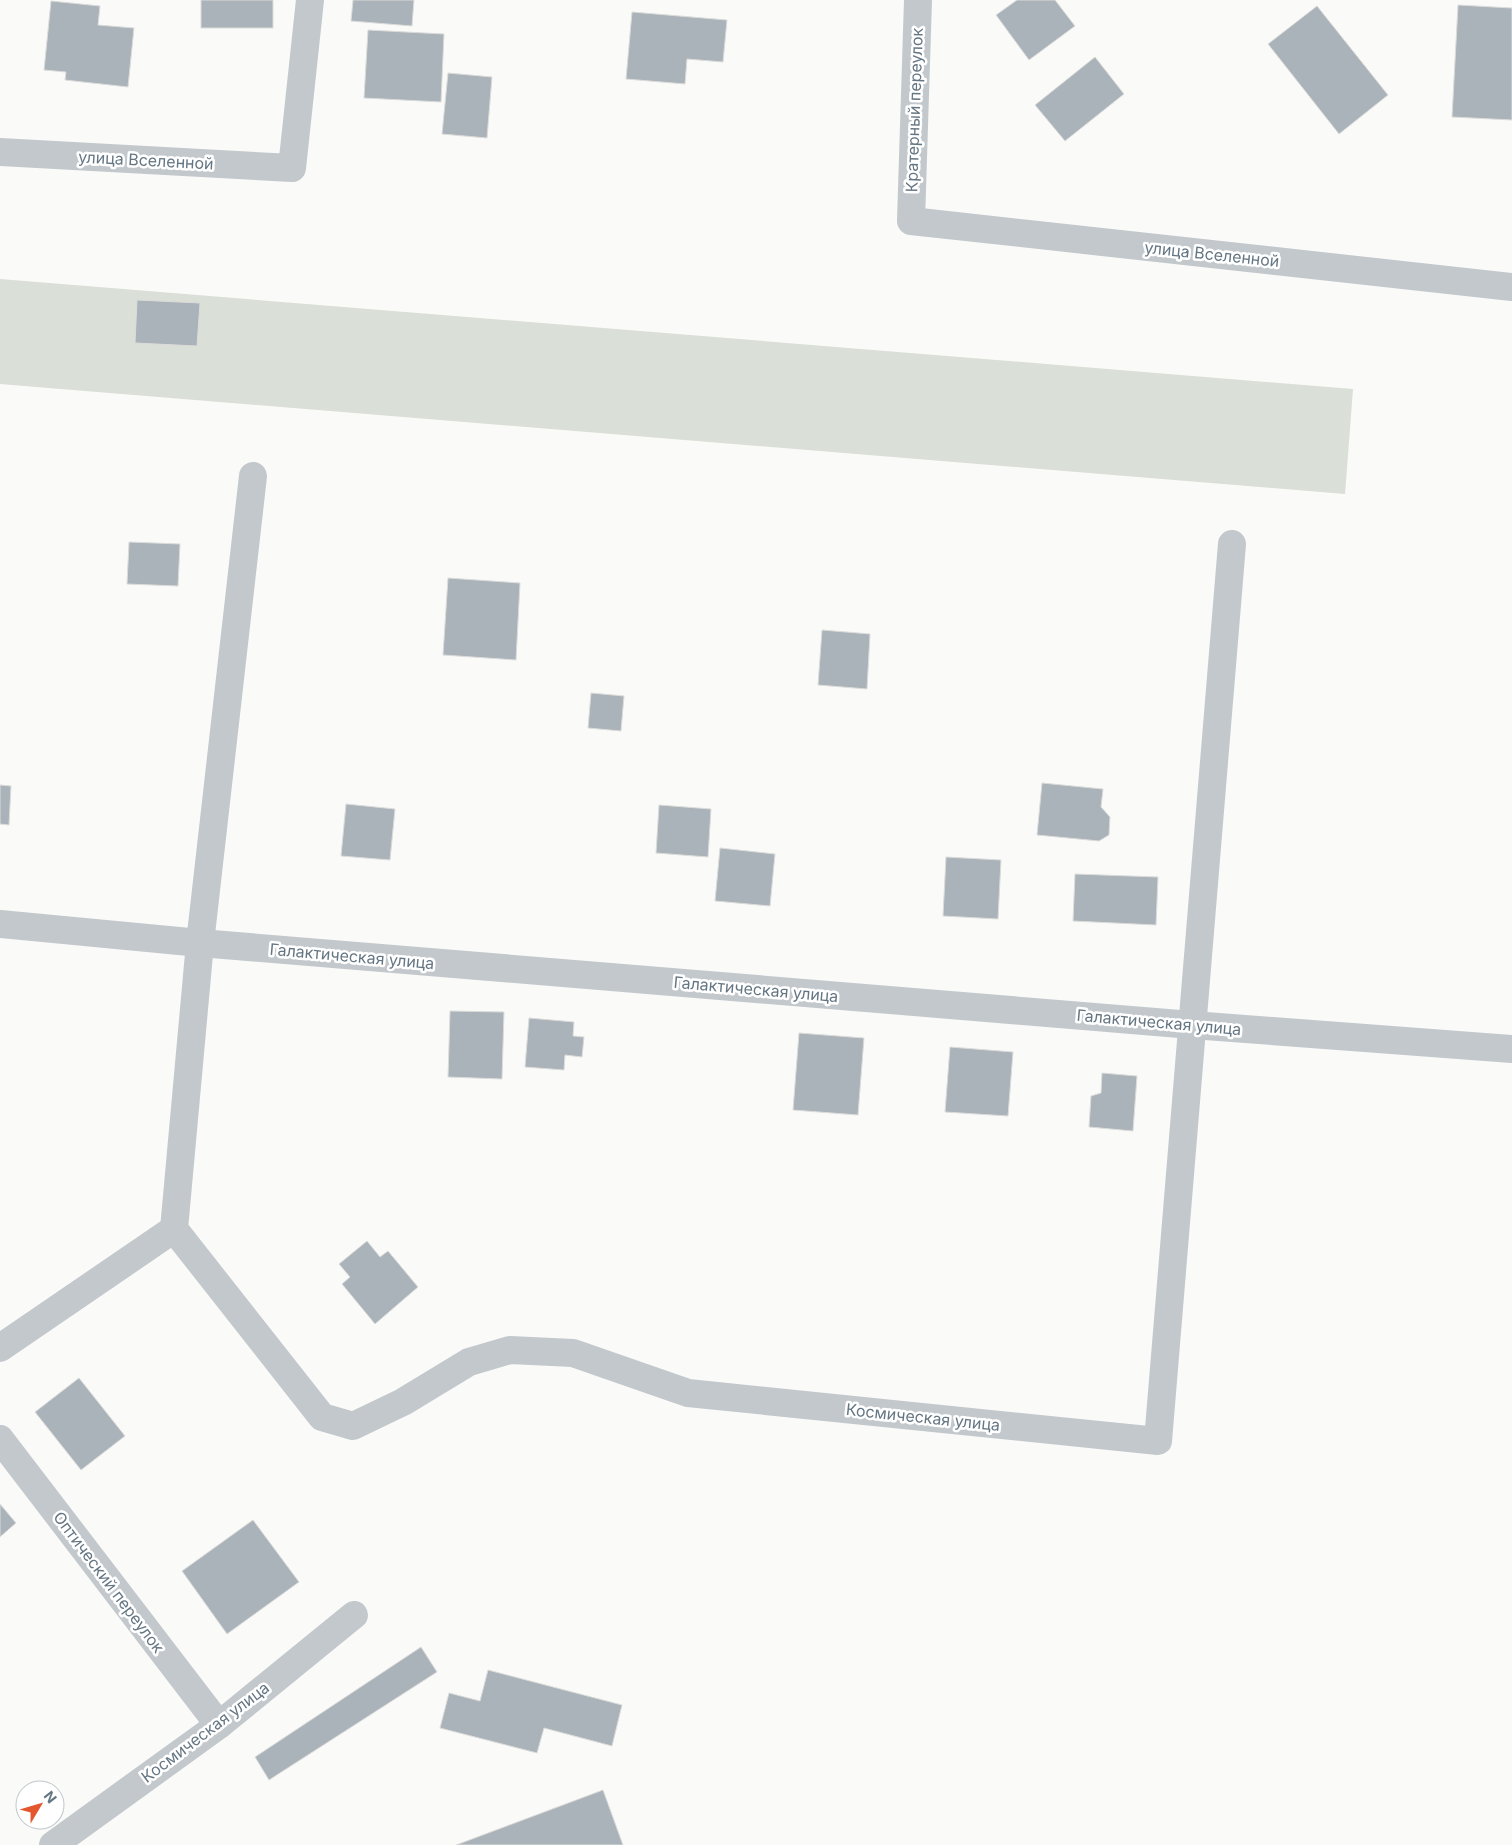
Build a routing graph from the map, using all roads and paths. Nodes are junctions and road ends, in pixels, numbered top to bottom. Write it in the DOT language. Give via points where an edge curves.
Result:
graph roads {
  1 [pos="310,0"];
  2 [pos="918,0"];
  3 [pos="0,152"];
  4 [pos="911,221"];
  5 [pos="1512,287"];
  6 [pos="253,476"];
  7 [pos="1232,544"];
  8 [pos="0,924"];
  9 [pos="200,944"];
  10 [pos="1192,1025"];
  11 [pos="1512,1049"];
  12 [pos="174,1228"];
  13 [pos="0,1348"];
  14 [pos="0,1439"];
  15 [pos="354,1615"];
  16 [pos="219,1725"];
  17 [pos="53,1845"];
  1 -- 3 [label="street, улица Вселенной" via="292,168"];
  2 -- 4 [label="street, Кратерный переулок"];
  4 -- 5 [label="street, улица Вселенной"];
  6 -- 9 [label="street"];
  7 -- 10 [label="street"];
  8 -- 9 [label="street, Галактическая улица"];
  9 -- 10 [label="street, Галактическая улица"];
  9 -- 12 [label="street"];
  10 -- 11 [label="street, Галактическая улица"];
  10 -- 12 [label="street, Космическая улица" via="1158,1441 688,1393 573,1353 510,1350 469,1362 403,1402 353,1426 322,1418"];
  12 -- 13 [label="street"];
  14 -- 16 [label="street, Оптический переулок"];
  15 -- 16 [label="street, Космическая улица"];
  16 -- 17 [label="street, Космическая улица"];
}
